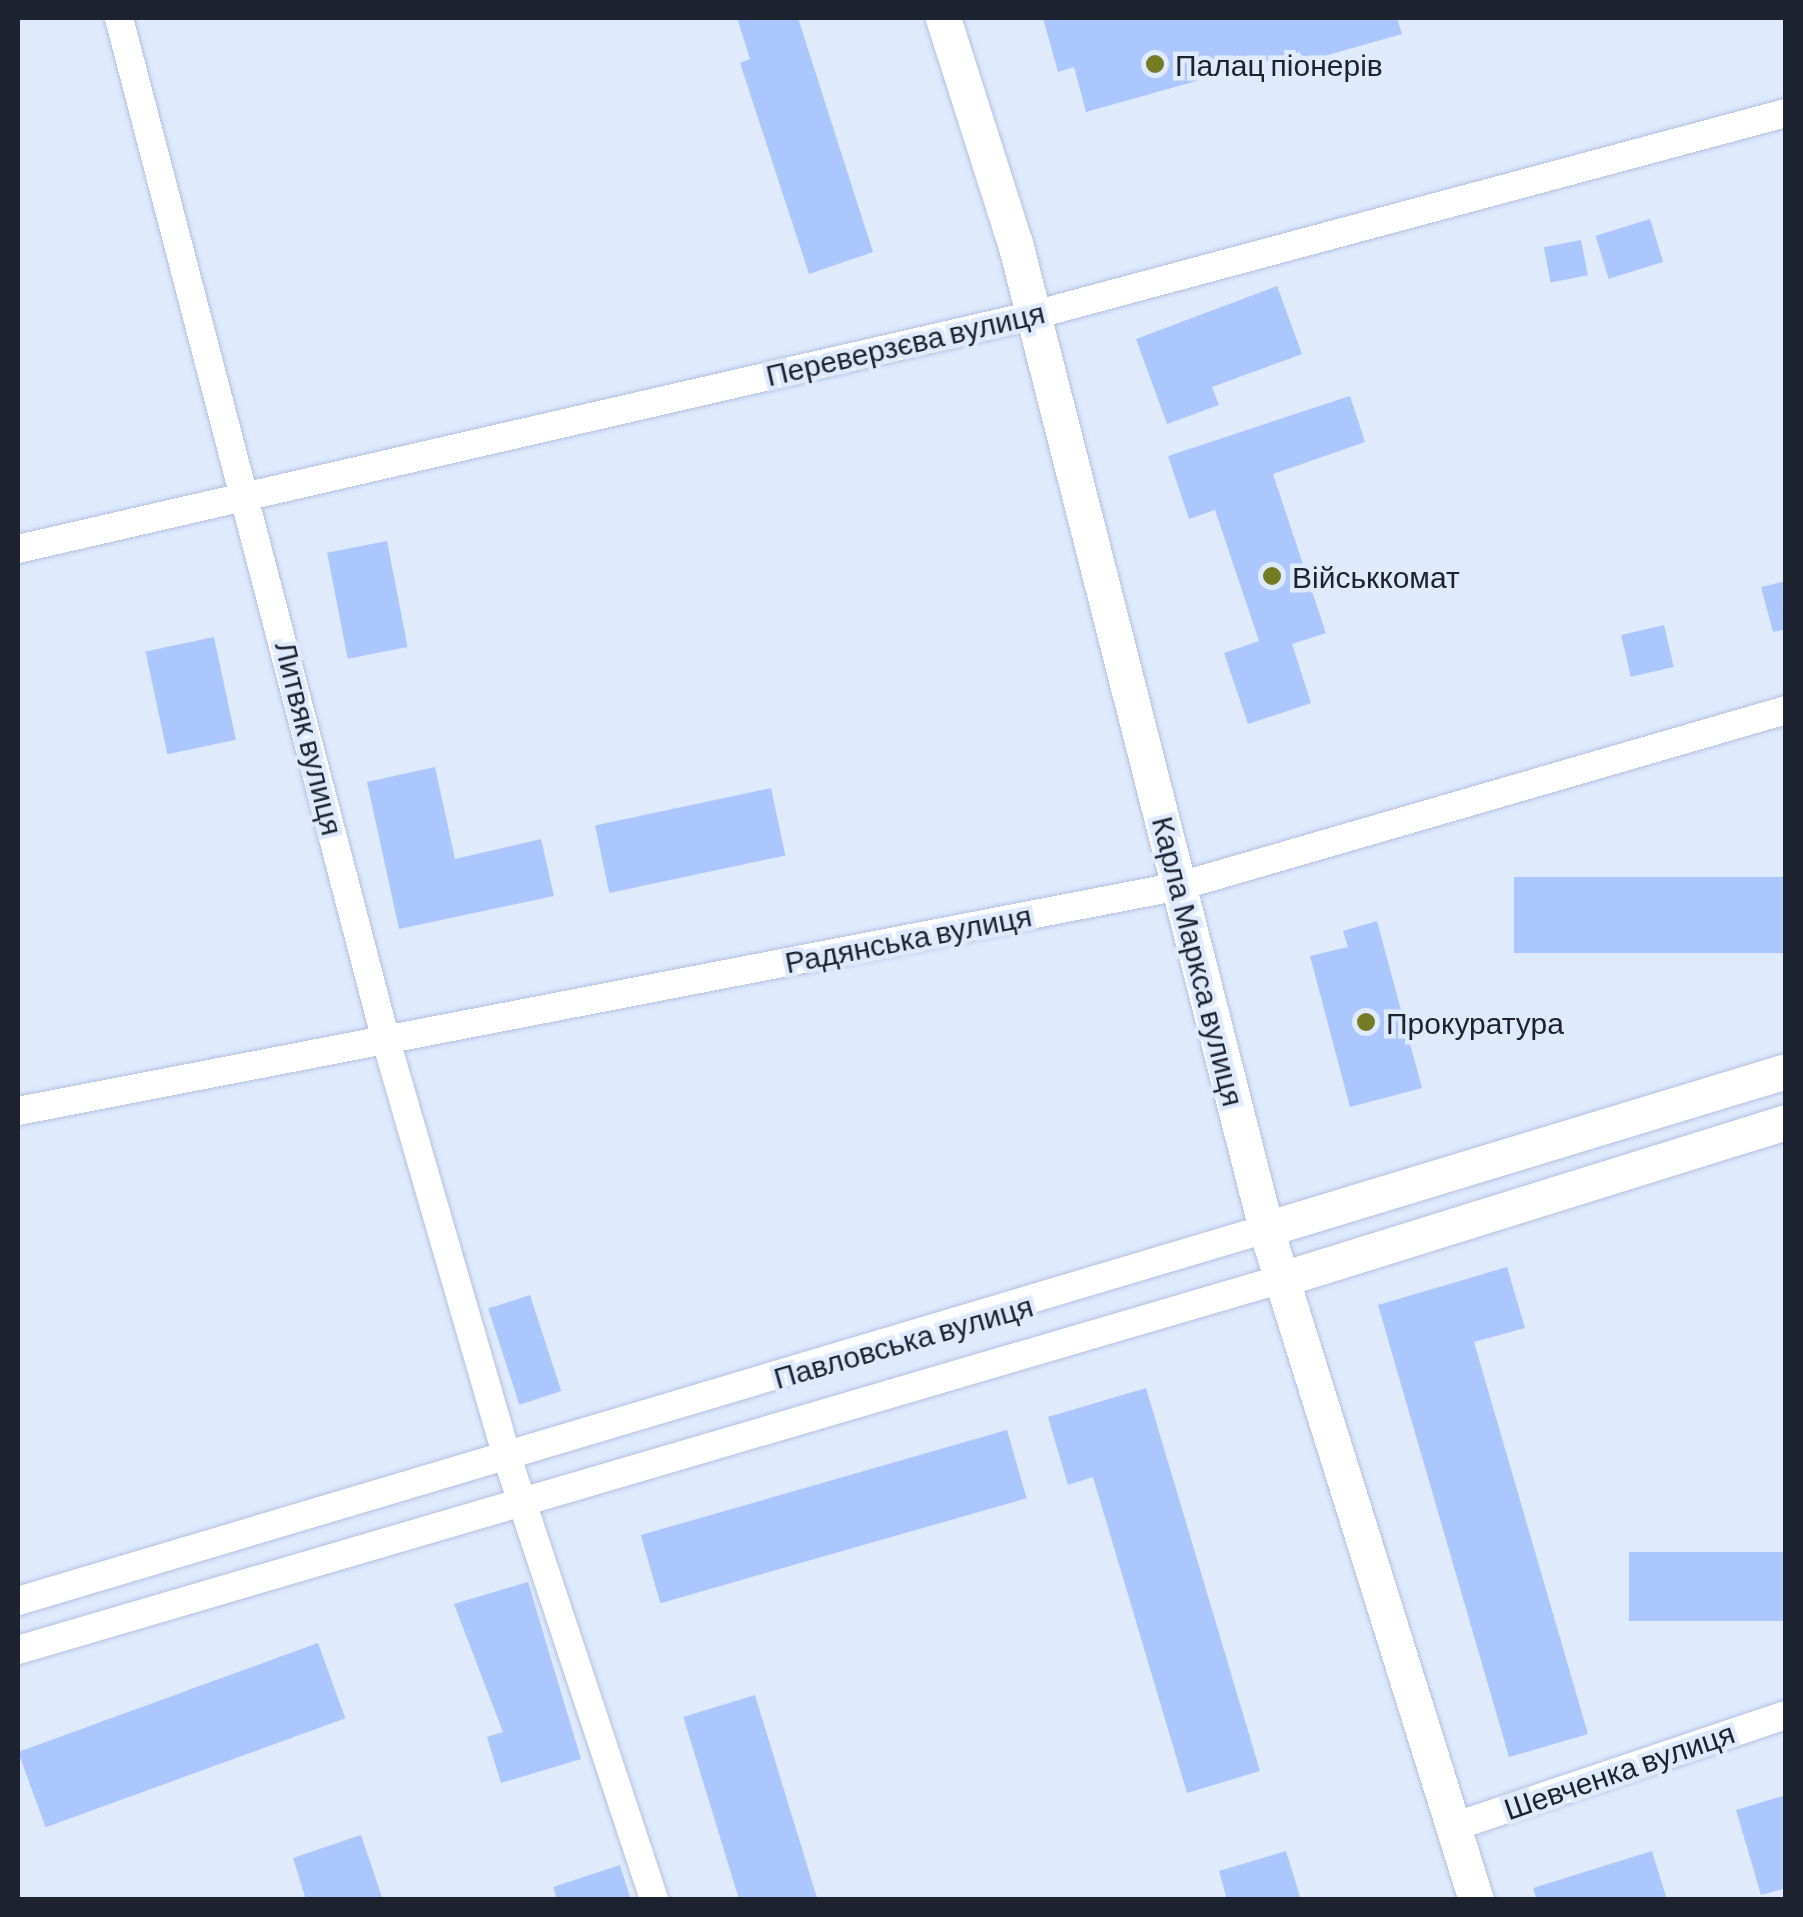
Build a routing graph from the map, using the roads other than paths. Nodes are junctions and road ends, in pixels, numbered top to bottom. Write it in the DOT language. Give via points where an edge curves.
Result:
graph roads {
  1 [pos="119,18"];
  2 [pos="943,18"];
  3 [pos="1786,113"];
  4 [pos="1034,315"];
  5 [pos="249,491"];
  6 [pos="18,549"];
  7 [pos="1786,710"];
  8 [pos="1180,886"];
  9 [pos="385,1037"];
  10 [pos="1786,1071"];
  11 [pos="18,1111"];
  12 [pos="1786,1122"];
  13 [pos="1266,1229"];
  14 [pos="1282,1278"];
  15 [pos="507,1457"];
  16 [pos="523,1502"];
  17 [pos="18,1601"];
  18 [pos="18,1650"];
  19 [pos="1786,1715"];
  20 [pos="1453,1827"];
  21 [pos="654,1900"];
  22 [pos="1476,1900"];
  1 -- 5 [label="street, Литвяк вулиця"];
  2 -- 4 [label="street, Карла Маркса вулиця"];
  3 -- 4 [label="street, Переверзєва вулиця"];
  4 -- 5 [label="street, Переверзєва вулиця"];
  4 -- 8 [label="street, Карла Маркса вулиця"];
  5 -- 6 [label="street, Переверзєва вулиця"];
  5 -- 9 [label="street, Литвяк вулиця"];
  7 -- 8 [label="street, Радянська вулиця"];
  8 -- 9 [label="street, Радянська вулиця"];
  8 -- 13 [label="street, Карла Маркса вулиця"];
  9 -- 11 [label="street, Радянська вулиця"];
  9 -- 15 [label="street, Литвяк вулиця"];
  10 -- 13 [label="street, Павловська вулиця"];
  12 -- 14 [label="street, Павловська вулиця"];
  13 -- 14 [label="street, Карла Маркса вулиця"];
  13 -- 15 [label="street, Павловська вулиця"];
  14 -- 16 [label="street, Павловська вулиця"];
  14 -- 20 [label="street, Карла Маркса вулиця"];
  15 -- 16 [label="street, Литвяк вулиця"];
  15 -- 17 [label="street, Павловська вулиця"];
  16 -- 18 [label="street, Павловська вулиця"];
  16 -- 21 [label="street, Литвяк вулиця"];
  19 -- 20 [label="street, Шевченка вулиця"];
  20 -- 22 [label="street, Карла Маркса вулиця"];
}
